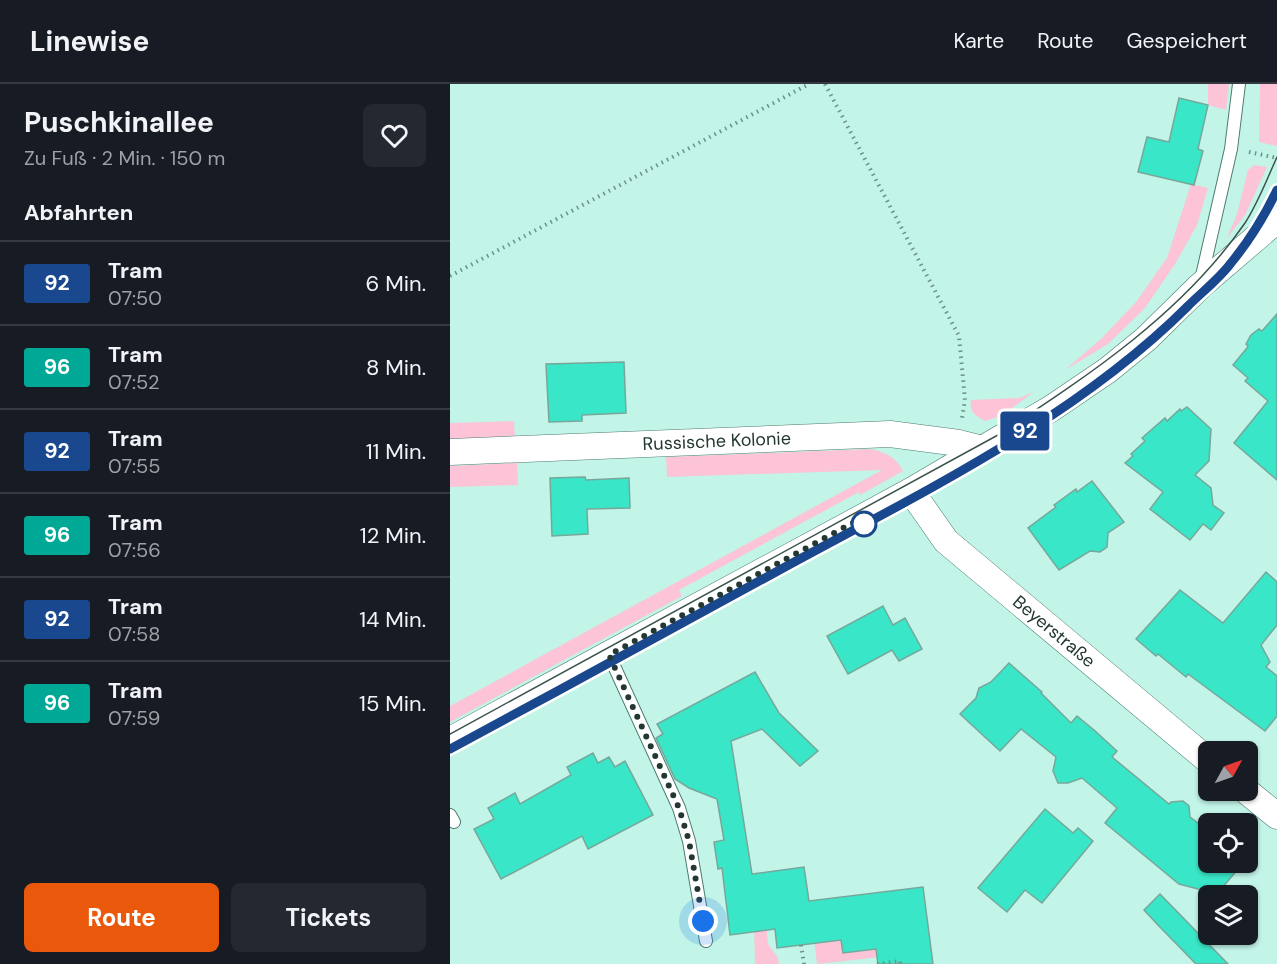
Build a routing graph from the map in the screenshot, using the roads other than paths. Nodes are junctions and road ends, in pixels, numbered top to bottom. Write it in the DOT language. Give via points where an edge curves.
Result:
graph roads {
  1 [pos="1239,84"];
  2 [pos="1277,220"];
  3 [pos="1200,286"];
  4 [pos="971,446"];
  5 [pos="450,452"];
  6 [pos="911,491"];
  7 [pos="609,655"];
  8 [pos="450,740"];
  9 [pos="1198,752"];
  10 [pos="1258,801"];
  11 [pos="1277,816"];
  12 [pos="706,941"];
  1 -- 3 [label="lane" via="1231,149"];
  2 -- 3 [label="street"];
  3 -- 4 [label="street" via="1108,370 1052,408"];
  4 -- 5 [label="street, Russische Kolonie" via="890,434"];
  4 -- 6 [label="street"];
  6 -- 7 [label="street"];
  6 -- 9 [label="street, Beyerstraße" via="946,541"];
  7 -- 8 [label="street"];
  7 -- 12 [label="lane" via="679,808 689,841"];
  10 -- 11 [label="street"];
}
